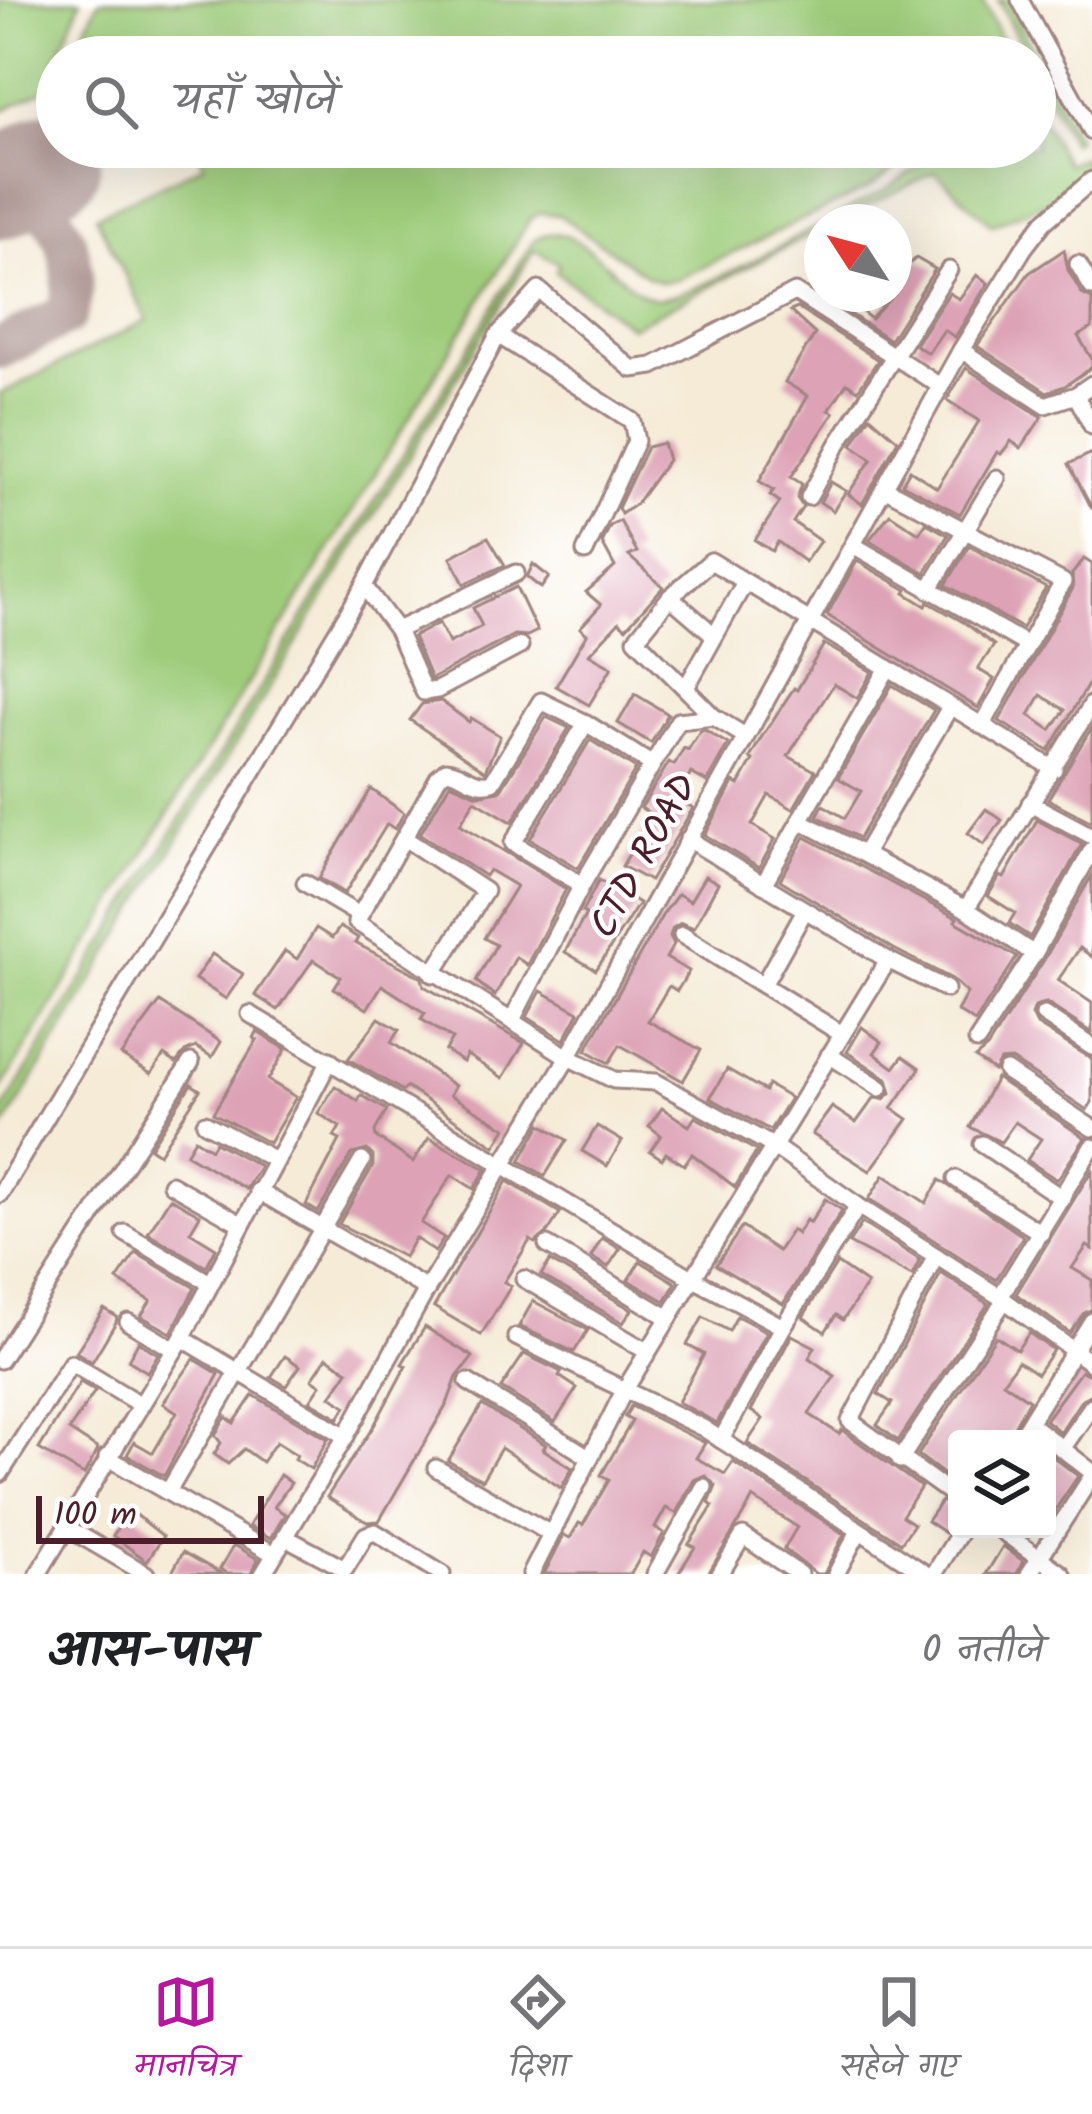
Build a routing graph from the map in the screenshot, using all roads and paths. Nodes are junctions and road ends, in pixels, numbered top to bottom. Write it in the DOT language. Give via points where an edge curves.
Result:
graph roads {
  1 [pos="1020,0"];
  2 [pos="1040,36"];
  3 [pos="1056,66"];
  4 [pos="1092,132"];
  5 [pos="1092,180"];
  6 [pos="1078,263"];
  7 [pos="949,271"];
  8 [pos="1092,286"];
  9 [pos="498,335"];
  10 [pos="961,350"];
  11 [pos="893,359"];
  12 [pos="1092,384"];
  13 [pos="940,386"];
  14 [pos="1076,395"];
  15 [pos="1092,426"];
  16 [pos="997,478"];
  17 [pos="884,488"];
  18 [pos="809,497"];
  19 [pos="964,531"];
  20 [pos="853,545"];
  21 [pos="585,552"];
  22 [pos="516,573"];
  23 [pos="746,582"];
  24 [pos="364,586"];
  25 [pos="928,590"];
  26 [pos="670,597"];
  27 [pos="809,621"];
  28 [pos="397,630"];
  29 [pos="714,635"];
  30 [pos="1027,645"];
  31 [pos="520,646"];
  32 [pos="888,668"];
  33 [pos="687,686"];
  34 [pos="1092,704"];
  35 [pos="950,707"];
  36 [pos="714,717"];
  37 [pos="586,722"];
  38 [pos="982,726"];
  39 [pos="745,736"];
  40 [pos="651,764"];
  41 [pos="1054,769"];
  42 [pos="1030,803"];
  43 [pos="803,822"];
  44 [pos="1092,836"];
  45 [pos="404,838"];
  46 [pos="688,839"];
  47 [pos="1092,850"];
  48 [pos="864,854"];
  49 [pos="305,883"];
  50 [pos="582,885"];
  51 [pos="764,885"];
  52 [pos="966,909"];
  53 [pos="805,910"];
  54 [pos="359,915"];
  55 [pos="682,935"];
  56 [pos="1034,954"];
  57 [pos="889,960"];
  58 [pos="433,974"];
  59 [pos="763,985"];
  60 [pos="946,989"];
  61 [pos="250,1014"];
  62 [pos="1044,1015"];
  63 [pos="512,1020"];
  64 [pos="842,1034"];
  65 [pos="977,1041"];
  66 [pos="1092,1047"];
  67 [pos="829,1055"];
  68 [pos="568,1057"];
  69 [pos="330,1060"];
  70 [pos="191,1062"];
  71 [pos="1006,1071"];
  72 [pos="880,1088"];
  73 [pos="205,1123"];
  74 [pos="1092,1128"];
  75 [pos="982,1144"];
  76 [pos="773,1146"];
  77 [pos="1092,1147"];
  78 [pos="275,1160"];
  79 [pos="362,1161"];
  80 [pos="502,1164"];
  81 [pos="956,1179"];
  82 [pos="171,1184"];
  83 [pos="258,1191"];
  84 [pos="0,1194"];
  85 [pos="1062,1198"];
  86 [pos="858,1206"];
  87 [pos="241,1224"];
  88 [pos="322,1230"];
  89 [pos="125,1233"];
  90 [pos="1041,1233"];
  91 [pos="547,1245"];
  92 [pos="936,1256"];
  93 [pos="692,1278"];
  94 [pos="524,1279"];
  95 [pos="210,1283"];
  96 [pos="428,1289"];
  97 [pos="1002,1299"];
  98 [pos="669,1318"];
  99 [pos="1092,1321"];
  100 [pos="128,1322"];
  101 [pos="783,1327"];
  102 [pos="516,1337"];
  103 [pos="178,1344"];
  104 [pos="1072,1350"];
  105 [pos="648,1352"];
  106 [pos="0,1360"];
  107 [pos="1092,1364"];
  108 [pos="239,1372"];
  109 [pos="468,1382"];
  110 [pos="624,1391"];
  111 [pos="141,1405"];
  112 [pos="1092,1406"];
  113 [pos="1029,1423"];
  114 [pos="1024,1430"];
  115 [pos="346,1436"];
  116 [pos="721,1440"];
  117 [pos="1062,1449"];
  118 [pos="107,1457"];
  119 [pos="589,1457"];
  120 [pos="900,1460"];
  121 [pos="436,1468"];
  122 [pos="0,1472"];
  123 [pos="1092,1474"];
  124 [pos="704,1487"];
  125 [pos="167,1492"];
  126 [pos="948,1492"];
  127 [pos="66,1527"];
  128 [pos="859,1532"];
  129 [pos="551,1534"];
  130 [pos="285,1537"];
  131 [pos="956,1538"];
  132 [pos="1007,1538"];
  133 [pos="274,1554"];
  134 [pos="1034,1567"];
  135 [pos="38,1574"];
  136 [pos="146,1574"];
  137 [pos="263,1574"];
  138 [pos="442,1574"];
  139 [pos="531,1574"];
  140 [pos="655,1574"];
  141 [pos="720,1574"];
  142 [pos="799,1574"];
  143 [pos="836,1574"];
  144 [pos="930,1574"];
  145 [pos="1062,1574"];
  1 -- 2 [label="street"];
  3 -- 4 [label="street"];
  5 -- 10 [label="street, CTD ROAD" via="1044,222"];
  6 -- 8 [label="street"];
  7 -- 11 [label="street"];
  9 -- 11 [label="street" via="539,290 632,369 653,366 795,292"];
  9 -- 21 [label="street" via="632,421 636,442"];
  9 -- 24 [label="street"];
  10 -- 13 [label="street, CTD ROAD"];
  10 -- 14 [label="street" via="1045,405"];
  11 -- 13 [label="street"];
  11 -- 18 [label="street"];
  12 -- 14 [label="street"];
  13 -- 17 [label="street, CTD ROAD"];
  14 -- 15 [label="street"];
  16 -- 19 [label="street"];
  17 -- 19 [label="street"];
  17 -- 20 [label="street, CTD ROAD"];
  19 -- 25 [label="street"];
  19 -- 30 [label="street" via="1063,582"];
  20 -- 25 [label="street"];
  20 -- 27 [label="street, CTD ROAD"];
  22 -- 28 [label="street"];
  23 -- 26 [label="street" via="711,561"];
  23 -- 27 [label="street"];
  23 -- 29 [label="street"];
  24 -- 28 [label="street"];
  24 -- 84 [label="street"];
  25 -- 30 [label="street"];
  26 -- 29 [label="street"];
  26 -- 33 [label="street" via="636,639"];
  27 -- 32 [label="street"];
  27 -- 39 [label="street, CTD ROAD"];
  28 -- 31 [label="street" via="424,692"];
  29 -- 33 [label="street"];
  30 -- 38 [label="street"];
  32 -- 35 [label="street"];
  32 -- 43 [label="street"];
  33 -- 36 [label="street"];
  34 -- 41 [label="street"];
  35 -- 38 [label="street"];
  35 -- 48 [label="street"];
  36 -- 39 [label="street"];
  36 -- 40 [label="street" via="679,721"];
  37 -- 40 [label="street"];
  37 -- 45 [label="street" via="541,701 492,782 446,770"];
  37 -- 50 [label="street" via="513,843"];
  38 -- 41 [label="street"];
  39 -- 46 [label="street, CTD ROAD"];
  40 -- 50 [label="street"];
  41 -- 42 [label="street"];
  42 -- 44 [label="street"];
  42 -- 52 [label="street"];
  43 -- 48 [label="street"];
  43 -- 51 [label="street"];
  45 -- 54 [label="street"];
  45 -- 58 [label="street" via="485,891"];
  46 -- 51 [label="street"];
  46 -- 68 [label="street, CTD ROAD"];
  47 -- 56 [label="street"];
  48 -- 52 [label="street"];
  49 -- 54 [label="street"];
  50 -- 63 [label="street"];
  51 -- 53 [label="street"];
  52 -- 56 [label="street"];
  53 -- 57 [label="street"];
  53 -- 59 [label="street"];
  54 -- 58 [label="street" via="356,922"];
  55 -- 59 [label="street"];
  56 -- 65 [label="street"];
  57 -- 60 [label="street"];
  57 -- 64 [label="street"];
  58 -- 63 [label="street"];
  59 -- 64 [label="street"];
  61 -- 69 [label="street"];
  62 -- 66 [label="street"];
  63 -- 68 [label="street"];
  64 -- 67 [label="street"];
  67 -- 72 [label="street"];
  67 -- 76 [label="street"];
  68 -- 76 [label="street" via="614,1080 656,1082"];
  68 -- 80 [label="street, CTD ROAD"];
  69 -- 78 [label="street"];
  69 -- 80 [label="street"];
  70 -- 106 [label="street"];
  71 -- 74 [label="street"];
  73 -- 78 [label="street"];
  75 -- 85 [label="street"];
  76 -- 86 [label="street"];
  76 -- 93 [label="street"];
  77 -- 85 [label="street"];
  78 -- 83 [label="street"];
  79 -- 88 [label="street"];
  80 -- 93 [label="street"];
  80 -- 96 [label="street, CTD ROAD"];
  81 -- 90 [label="street"];
  82 -- 87 [label="street"];
  83 -- 87 [label="street"];
  83 -- 88 [label="street"];
  85 -- 90 [label="street"];
  86 -- 92 [label="street"];
  86 -- 101 [label="street"];
  87 -- 95 [label="street"];
  88 -- 96 [label="street"];
  88 -- 108 [label="street"];
  89 -- 95 [label="street"];
  90 -- 97 [label="street"];
  91 -- 98 [label="street"];
  92 -- 97 [label="street"];
  92 -- 120 [label="street" via="850,1421"];
  93 -- 98 [label="street"];
  93 -- 101 [label="street"];
  94 -- 105 [label="street"];
  95 -- 103 [label="street"];
  96 -- 115 [label="street, CTD ROAD"];
  97 -- 104 [label="street"];
  97 -- 120 [label="street"];
  98 -- 105 [label="street"];
  99 -- 104 [label="street"];
  100 -- 103 [label="street"];
  101 -- 116 [label="street"];
  102 -- 110 [label="street"];
  103 -- 108 [label="street"];
  103 -- 111 [label="street"];
  104 -- 107 [label="street"];
  104 -- 113 [label="street"];
  105 -- 110 [label="street"];
  108 -- 115 [label="street"];
  108 -- 125 [label="street"];
  109 -- 119 [label="street"];
  110 -- 116 [label="street"];
  110 -- 119 [label="street"];
  111 -- 118 [label="street"];
  111 -- 122 [label="street" via="71,1363"];
  112 -- 117 [label="street"];
  113 -- 114 [label="street"];
  113 -- 117 [label="street"];
  115 -- 130 [label="street, CTD ROAD"];
  116 -- 128 [label="street"];
  117 -- 123 [label="street"];
  118 -- 125 [label="street"];
  118 -- 127 [label="street"];
  119 -- 129 [label="street"];
  120 -- 126 [label="street"];
  121 -- 129 [label="street"];
  123 -- 134 [label="street"];
  124 -- 140 [label="street"];
  125 -- 133 [label="street"];
  127 -- 135 [label="street"];
  127 -- 136 [label="street"];
  128 -- 143 [label="street"];
  128 -- 144 [label="street"];
  129 -- 139 [label="street"];
  130 -- 133 [label="street, CTD ROAD"];
  130 -- 138 [label="street" via="345,1569 375,1532"];
  131 -- 144 [label="street"];
  132 -- 134 [label="street"];
  133 -- 137 [label="street, CTD ROAD"];
  134 -- 145 [label="street"];
  141 -- 142 [label="street" via="743,1536"];
}
